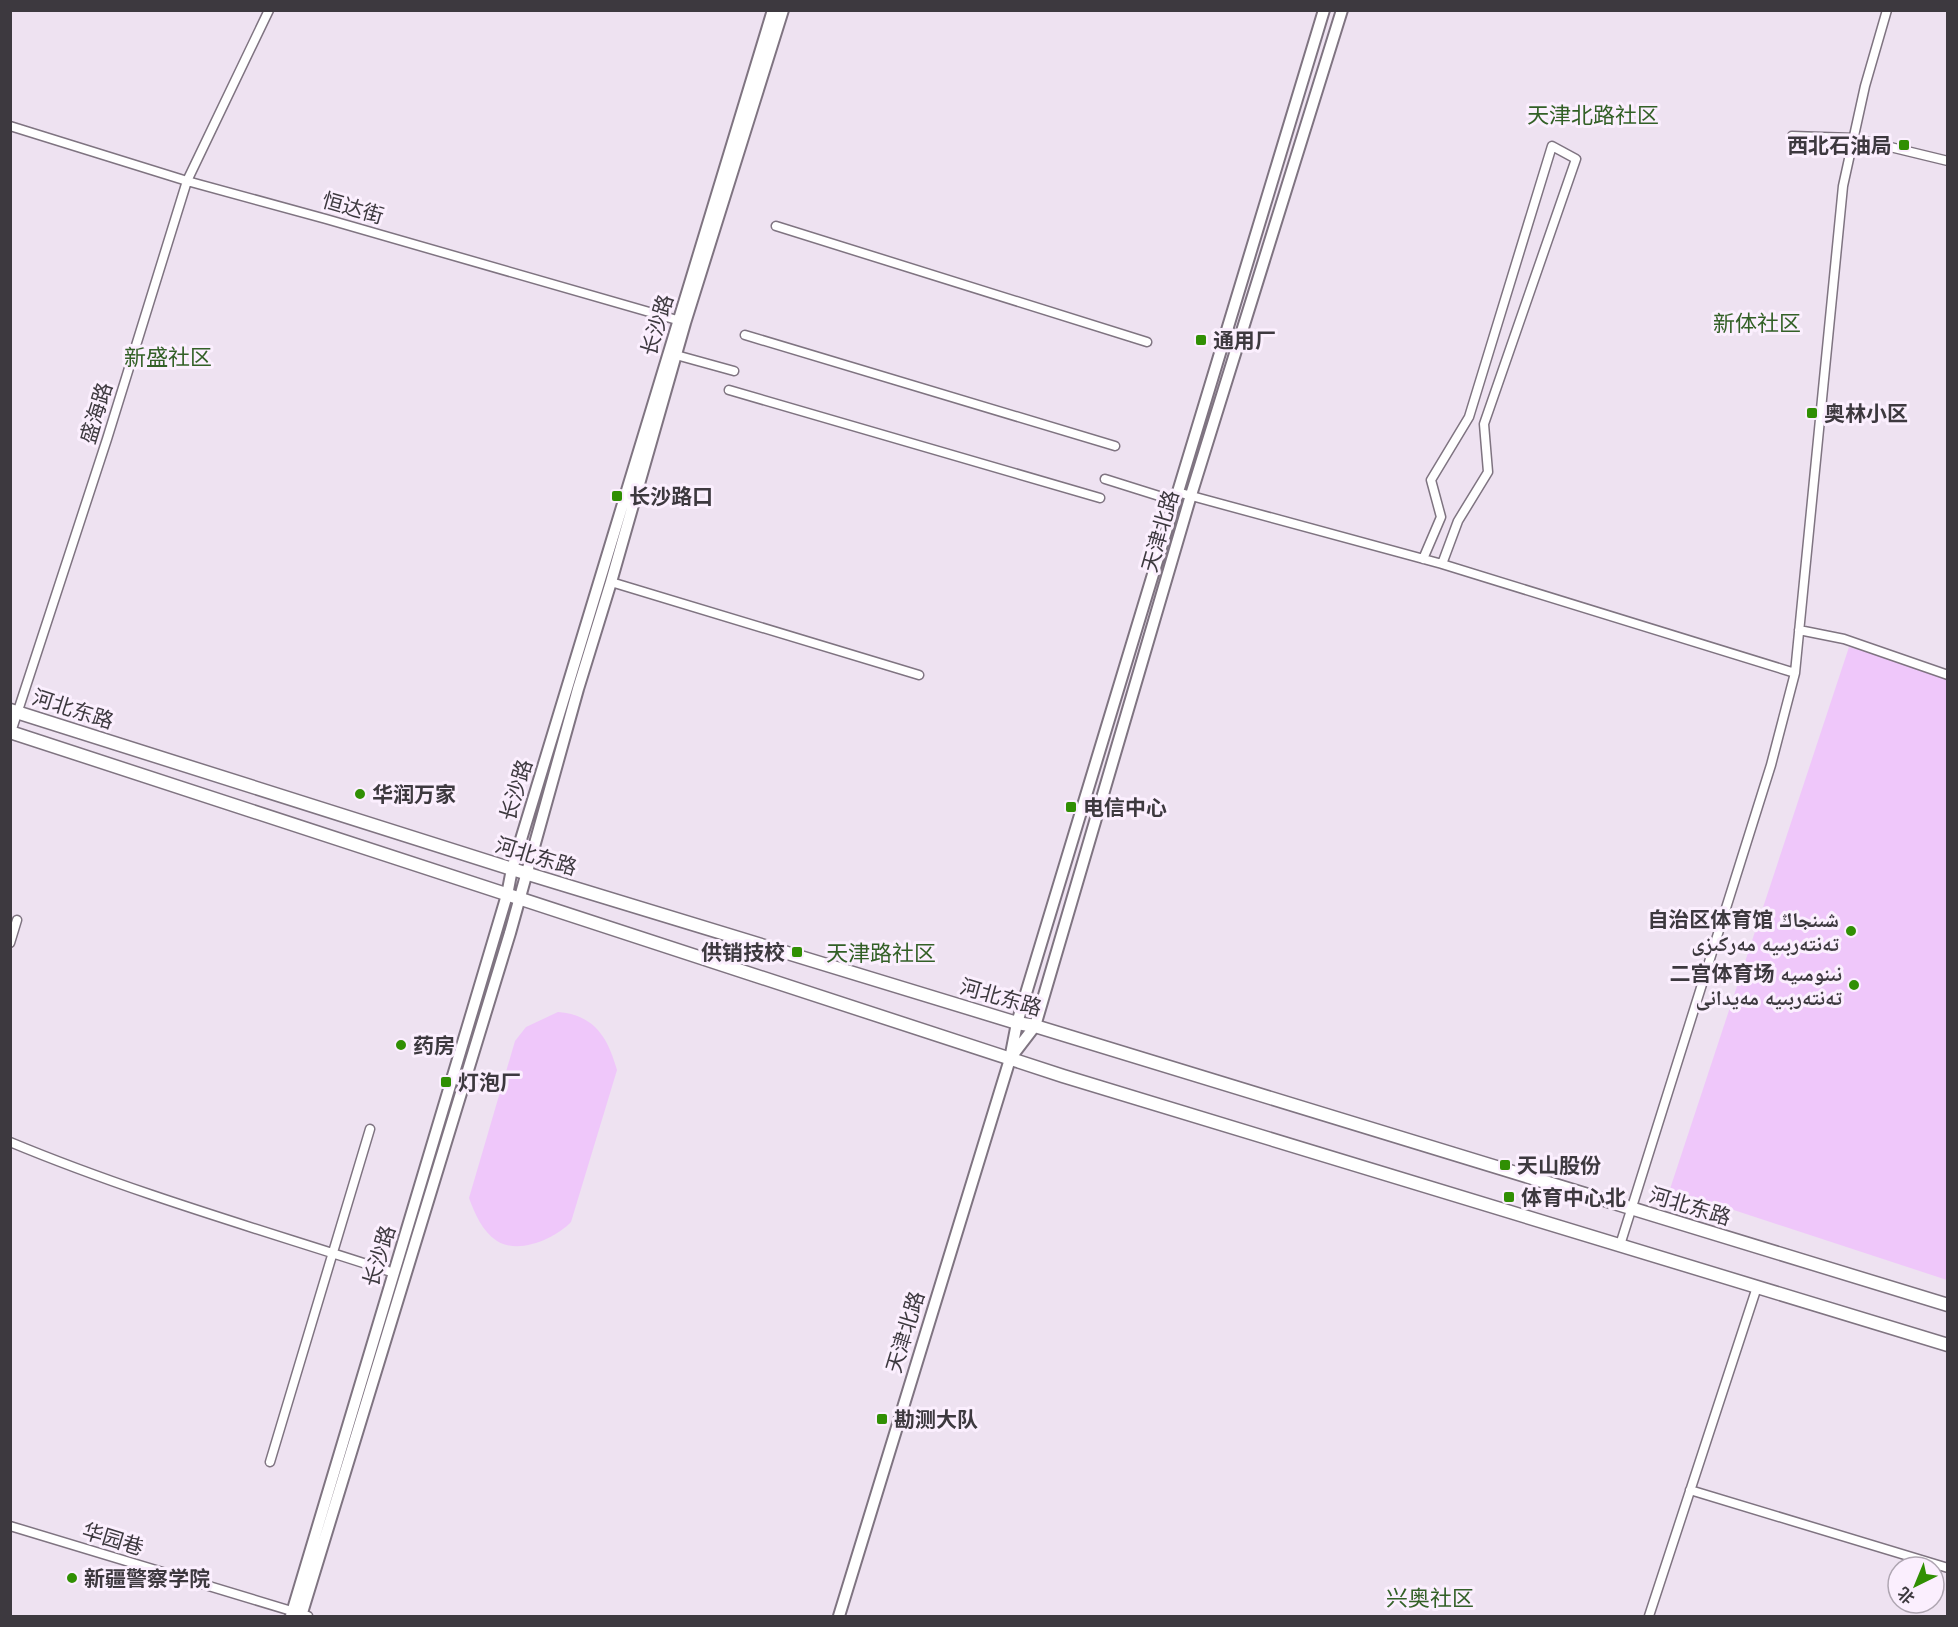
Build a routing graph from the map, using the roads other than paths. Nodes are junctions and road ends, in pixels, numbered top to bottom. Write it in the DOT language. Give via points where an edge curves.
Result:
graph roads {
  1 [pos="269,10"];
  2 [pos="773,10"];
  3 [pos="783,10"];
  4 [pos="1324,10"];
  5 [pos="1342,10"];
  6 [pos="1887,10"];
  7 [pos="10,126"];
  8 [pos="1792,136"];
  9 [pos="1853,138"];
  10 [pos="1947,161"];
  11 [pos="187,181"];
  12 [pos="776,226"];
  13 [pos="682,322"];
  14 [pos="745,335"];
  15 [pos="1147,342"];
  16 [pos="676,355"];
  17 [pos="734,371"];
  18 [pos="729,390"];
  19 [pos="1115,446"];
  20 [pos="1106,479"];
  21 [pos="1191,495"];
  22 [pos="1176,497"];
  23 [pos="1100,498"];
  24 [pos="1423,559"];
  25 [pos="1442,564"];
  26 [pos="611,582"];
  27 [pos="1799,630"];
  28 [pos="1795,674"];
  29 [pos="919,675"];
  30 [pos="1947,675"];
  31 [pos="14,711"];
  32 [pos="11,732"];
  33 [pos="512,869"];
  34 [pos="526,873"];
  35 [pos="513,897"];
  36 [pos="17,920"];
  37 [pos="10,943"];
  38 [pos="1017,1023"];
  39 [pos="1035,1026"];
  40 [pos="1011,1059"];
  41 [pos="370,1129"];
  42 [pos="10,1142"];
  43 [pos="1632,1209"];
  44 [pos="1620,1245"];
  45 [pos="333,1253"];
  46 [pos="394,1273"];
  47 [pos="1757,1287"];
  48 [pos="1947,1305"];
  49 [pos="1947,1345"];
  50 [pos="270,1462"];
  51 [pos="1690,1491"];
  52 [pos="10,1526"];
  53 [pos="1947,1568"];
  54 [pos="299,1615"];
  55 [pos="838,1617"];
  56 [pos="1649,1617"];
  1 -- 11 [label="street, 盛海路"];
  2 -- 13 [label="street, 长沙路"];
  3 -- 13 [label="street, 长沙路"];
  4 -- 22 [label="street, 天津北路"];
  5 -- 21 [label="street, 天津北路"];
  6 -- 9 [label="street"];
  7 -- 11 [label="street, 恒达街"];
  8 -- 9 [label="street"];
  9 -- 10 [label="street"];
  9 -- 27 [label="street" via="1843,186"];
  11 -- 13 [label="street, 恒达街"];
  11 -- 31 [label="street, 盛海路" via="108,440"];
  12 -- 15 [label="street"];
  13 -- 16 [label="street, 长沙路"];
  13 -- 33 [label="street, 长沙路"];
  14 -- 19 [label="street"];
  16 -- 17 [label="street"];
  16 -- 26 [label="street, 长沙路"];
  18 -- 23 [label="street"];
  20 -- 22 [label="street"];
  21 -- 22 [label="street"];
  21 -- 24 [label="street"];
  21 -- 39 [label="street, 天津北路"];
  22 -- 38 [label="street, 天津北路"];
  24 -- 25 [label="street"];
  24 -- 25 [label="street" via="1441,517 1431,480 1469,417 1552,147 1576,159 1484,424 1488,472 1458,521"];
  25 -- 28 [label="street"];
  26 -- 29 [label="street"];
  26 -- 34 [label="street, 长沙路"];
  27 -- 28 [label="street"];
  27 -- 30 [label="street" via="1844,639"];
  28 -- 43 [label="street" via="1772,765"];
  31 -- 32 [label="street, 盛海路"];
  31 -- 33 [label="main road, 河北东路"];
  32 -- 35 [label="main road"];
  33 -- 34 [label="main road, 河北东路"];
  33 -- 35 [label="street, 长沙路"];
  34 -- 35 [label="street, 长沙路"];
  34 -- 38 [label="main road, 河北东路"];
  35 -- 40 [label="main road"];
  35 -- 46 [label="street, 长沙路"];
  35 -- 54 [label="street, 长沙路"];
  36 -- 37 [label="street"];
  38 -- 39 [label="main road, 河北东路"];
  38 -- 40 [label="street, 天津北路"];
  39 -- 40 [label="street, 天津北路"];
  39 -- 43 [label="main road, 河北东路"];
  40 -- 44 [label="main road"];
  40 -- 55 [label="street, 天津北路"];
  41 -- 45 [label="street"];
  42 -- 45 [label="street"];
  43 -- 44 [label="street"];
  43 -- 48 [label="main road, 河北东路"];
  44 -- 47 [label="main road"];
  45 -- 46 [label="street"];
  45 -- 50 [label="street"];
  46 -- 54 [label="street, 长沙路"];
  47 -- 49 [label="main road"];
  47 -- 51 [label="street"];
  51 -- 53 [label="street"];
  51 -- 56 [label="street"];
  52 -- 54 [label="street, 华园巷"];
}
